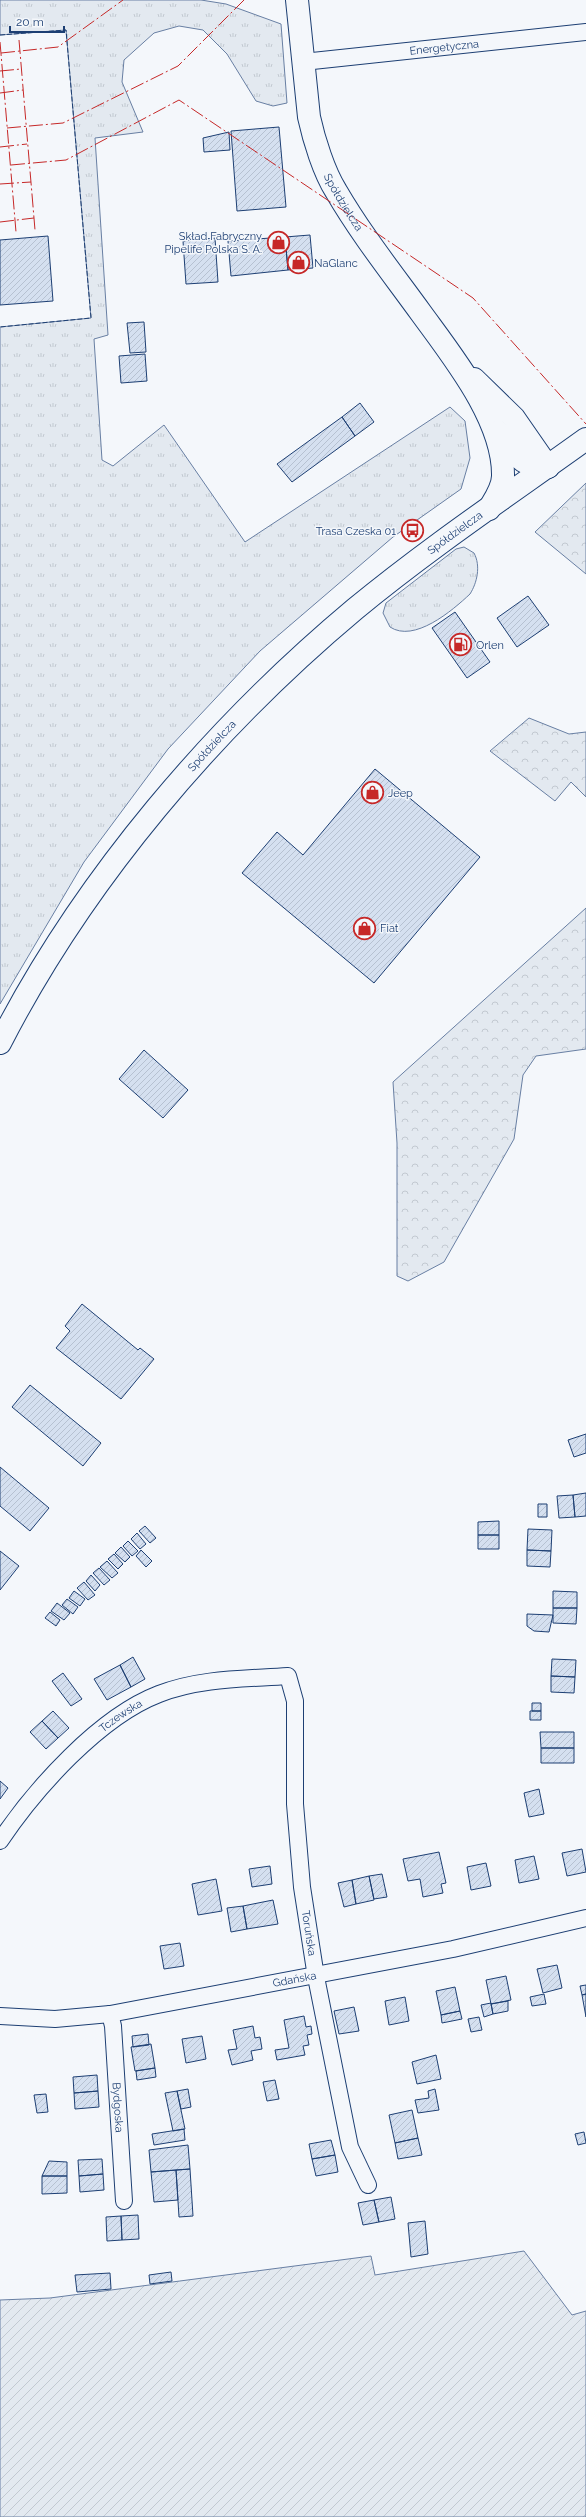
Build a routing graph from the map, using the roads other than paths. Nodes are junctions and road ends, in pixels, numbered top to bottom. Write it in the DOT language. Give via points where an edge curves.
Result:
graph roads {
  1 [pos="297,0"];
  2 [pos="586,32"];
  3 [pos="303,62"];
  4 [pos="465,372"];
  5 [pos="493,427"];
  6 [pos="586,439"];
  7 [pos="548,467"];
  8 [pos="489,509"];
  9 [pos="0,1043"];
  10 [pos="288,1676"];
  11 [pos="0,1841"];
  12 [pos="586,1918"];
  13 [pos="316,1977"];
  14 [pos="110,2014"];
  15 [pos="0,2016"];
  16 [pos="368,2185"];
  17 [pos="124,2201"];
  1 -- 3 [label="main road, Spółdzielcza"];
  2 -- 3 [label="street, Energetyczna"];
  3 -- 4 [label="main road, Spółdzielcza" via="306,104 312,133 335,190 362,232"];
  4 -- 5 [label="main road, Spółdzielcza"];
  4 -- 7 [label="main road, Spółdzielcza" via="514,418"];
  5 -- 7 [label="main road, Spółdzielcza" via="523,463"];
  5 -- 8 [label="main road, Spółdzielcza" via="499,444 504,478"];
  6 -- 7 [label="main road"];
  7 -- 8 [label="main road, Spółdzielcza"];
  8 -- 9 [label="main road, Spółdzielcza" via="400,573 332,628 241,714 135,836 96,886 38,972"];
  10 -- 11 [label="street, Tczewska" via="212,1681 159,1694 135,1706 79,1749 46,1779"];
  10 -- 13 [label="street, Toruńska" via="295,1702 295,1804 301,1880"];
  12 -- 13 [label="street, Gdańska" via="453,1950"];
  13 -- 14 [label="street, Gdańska"];
  13 -- 16 [label="street, Toruńska" via="350,2147"];
  14 -- 15 [label="street, Gdańska" via="55,2020"];
  14 -- 17 [label="street, Bydgoska" via="113,2026"];
}
